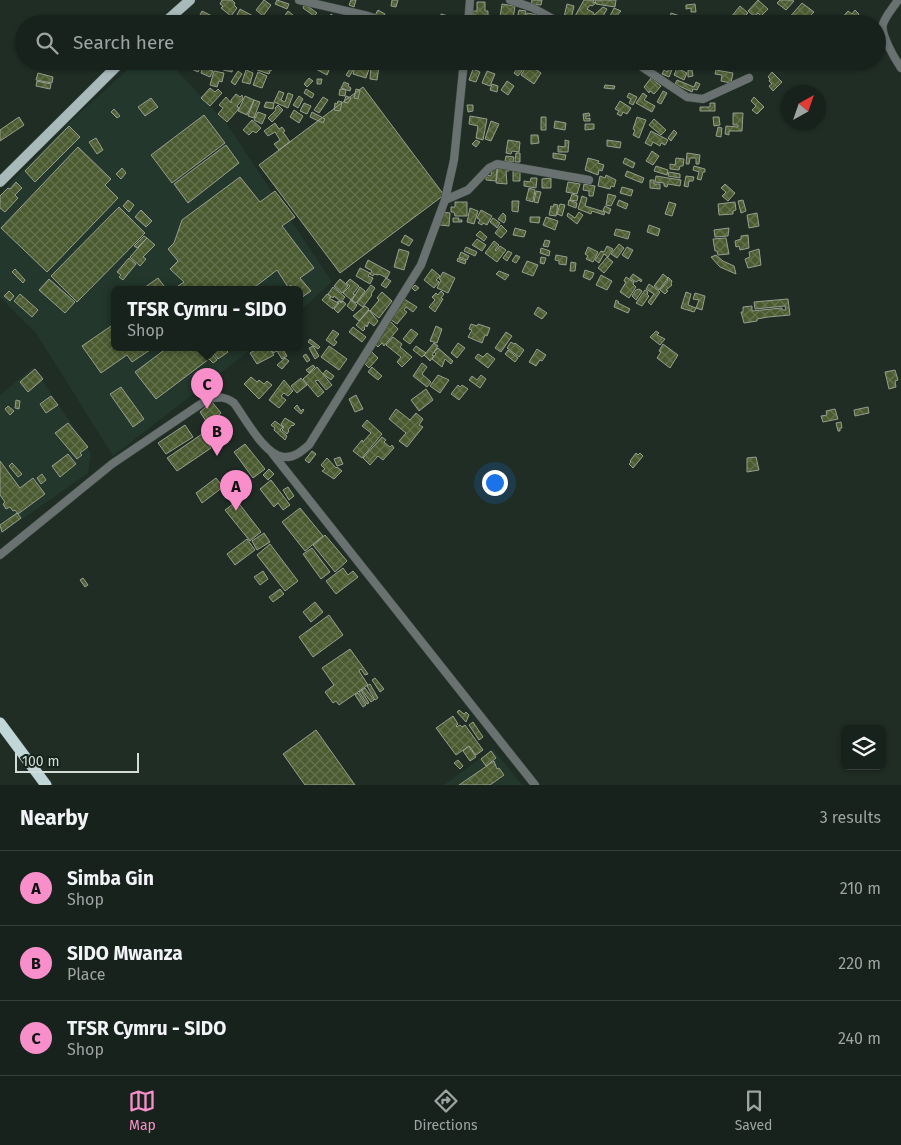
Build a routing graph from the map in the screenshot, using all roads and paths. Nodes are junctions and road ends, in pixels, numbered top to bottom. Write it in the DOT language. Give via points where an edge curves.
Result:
graph roads {
  1 [pos="190,0"];
  2 [pos="299,0"];
  3 [pos="470,0"];
  4 [pos="510,0"];
  5 [pos="898,0"];
  6 [pos="173,15"];
  7 [pos="364,15"];
  8 [pos="469,15"];
  9 [pos="546,15"];
  10 [pos="886,18"];
  11 [pos="886,41"];
  12 [pos="901,68"];
  13 [pos="113,70"];
  14 [pos="463,70"];
  15 [pos="646,70"];
  16 [pos="749,78"];
  17 [pos="589,180"];
  18 [pos="0,182"];
  19 [pos="445,200"];
  20 [pos="272,453"];
  21 [pos="0,554"];
  22 [pos="0,723"];
  23 [pos="46,785"];
  24 [pos="535,785"];
  1 -- 6 [label="main road"];
  2 -- 7 [label="street"];
  3 -- 8 [label="street"];
  4 -- 9 [label="street"];
  5 -- 10 [label="street"];
  11 -- 12 [label="street"];
  13 -- 18 [label="main road"];
  14 -- 19 [label="street" via="454,160"];
  15 -- 16 [label="street" via="687,97 703,99"];
  17 -- 19 [label="street" via="497,164 468,190"];
  19 -- 20 [label="street" via="421,265 309,445 296,455 285,458"];
  20 -- 21 [label="street" via="234,403 222,396 208,399 112,464"];
  20 -- 24 [label="street"];
  22 -- 23 [label="highway"];
}
